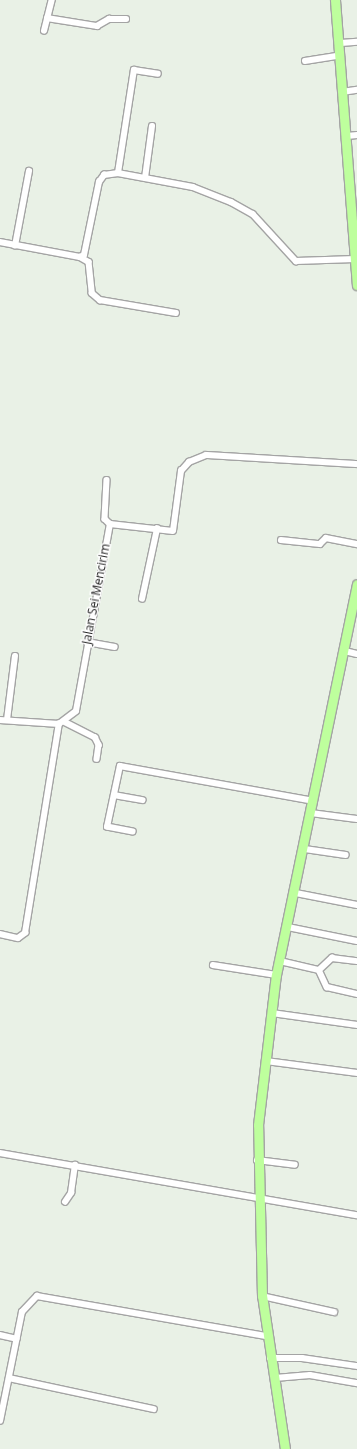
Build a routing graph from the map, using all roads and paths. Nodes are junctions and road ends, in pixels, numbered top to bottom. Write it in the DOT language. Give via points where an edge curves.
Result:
graph roads {
  1 [pos="52,0"];
  2 [pos="335,0"];
  3 [pos="47,18"];
  4 [pos="126,19"];
  5 [pos="44,31"];
  6 [pos="357,42"];
  7 [pos="341,43"];
  8 [pos="338,56"];
  9 [pos="304,61"];
  10 [pos="158,74"];
  11 [pos="357,90"];
  12 [pos="342,92"];
  13 [pos="152,126"];
  14 [pos="357,135"];
  15 [pos="347,136"];
  16 [pos="29,171"];
  17 [pos="118,173"];
  18 [pos="145,178"];
  19 [pos="0,242"];
  20 [pos="14,246"];
  21 [pos="80,257"];
  22 [pos="355,259"];
  23 [pos="357,285"];
  24 [pos="176,313"];
  25 [pos="357,464"];
  26 [pos="107,480"];
  27 [pos="110,524"];
  28 [pos="157,529"];
  29 [pos="281,540"];
  30 [pos="357,544"];
  31 [pos="357,584"];
  32 [pos="142,599"];
  33 [pos="87,642"];
  34 [pos="115,647"];
  35 [pos="345,651"];
  36 [pos="357,654"];
  37 [pos="15,656"];
  38 [pos="0,720"];
  39 [pos="7,720"];
  40 [pos="62,723"];
  41 [pos="97,758"];
  42 [pos="114,795"];
  43 [pos="143,800"];
  44 [pos="314,801"];
  45 [pos="311,813"];
  46 [pos="357,819"];
  47 [pos="133,832"];
  48 [pos="305,849"];
  49 [pos="346,855"];
  50 [pos="296,894"];
  51 [pos="357,905"];
  52 [pos="288,927"];
  53 [pos="0,934"];
  54 [pos="357,942"];
  55 [pos="280,961"];
  56 [pos="357,961"];
  57 [pos="213,965"];
  58 [pos="319,970"];
  59 [pos="276,975"];
  60 [pos="357,994"];
  61 [pos="272,1013"];
  62 [pos="357,1025"];
  63 [pos="266,1060"];
  64 [pos="357,1073"];
  65 [pos="0,1153"];
  66 [pos="256,1160"];
  67 [pos="75,1165"];
  68 [pos="295,1165"];
  69 [pos="258,1199"];
  70 [pos="65,1202"];
  71 [pos="357,1215"];
  72 [pos="262,1296"];
  73 [pos="334,1312"];
  74 [pos="0,1335"];
  75 [pos="266,1336"];
  76 [pos="17,1339"];
  77 [pos="270,1358"];
  78 [pos="357,1366"];
  79 [pos="9,1378"];
  80 [pos="275,1378"];
  81 [pos="357,1383"];
  82 [pos="154,1409"];
  83 [pos="0,1421"];
  84 [pos="285,1449"];
  1 -- 3 [label="street"];
  2 -- 7 [label="main road"];
  3 -- 4 [label="street" via="97,26 109,19"];
  3 -- 5 [label="street"];
  6 -- 7 [label="street"];
  7 -- 8 [label="main road"];
  8 -- 9 [label="street"];
  8 -- 12 [label="main road"];
  10 -- 17 [label="street" via="134,70"];
  11 -- 12 [label="street"];
  12 -- 15 [label="main road"];
  13 -- 18 [label="street"];
  14 -- 15 [label="street"];
  15 -- 22 [label="main road"];
  16 -- 20 [label="street"];
  17 -- 18 [label="street"];
  17 -- 21 [label="street" via="104,175 99,182 84,255"];
  18 -- 22 [label="street" via="193,187 253,214 296,261"];
  19 -- 20 [label="street"];
  20 -- 21 [label="street"];
  21 -- 24 [label="street" via="89,262 92,293 100,300"];
  22 -- 23 [label="main road"];
  25 -- 28 [label="street" via="220,454 191,461 180,475 173,531"];
  26 -- 27 [label="street" via="105,519"];
  27 -- 28 [label="street"];
  27 -- 33 [label="street, Jalan Sei Mencirim"];
  28 -- 32 [label="street"];
  29 -- 30 [label="street" via="320,544 326,538"];
  31 -- 35 [label="main road"];
  33 -- 34 [label="street"];
  33 -- 40 [label="street, Jalan Sei Mencirim" via="76,711"];
  35 -- 36 [label="street"];
  35 -- 44 [label="main road"];
  37 -- 39 [label="street"];
  38 -- 39 [label="street"];
  39 -- 40 [label="street"];
  40 -- 41 [label="street" via="98,740"];
  40 -- 53 [label="street, Jalan Sei Mencirim" via="25,933 18,938"];
  42 -- 43 [label="street"];
  42 -- 44 [label="street" via="120,766"];
  42 -- 47 [label="street" via="107,827"];
  44 -- 45 [label="main road"];
  45 -- 46 [label="street"];
  45 -- 48 [label="main road"];
  48 -- 49 [label="street"];
  48 -- 50 [label="main road"];
  50 -- 51 [label="street"];
  50 -- 52 [label="main road"];
  52 -- 54 [label="street"];
  52 -- 55 [label="main road"];
  55 -- 58 [label="street"];
  55 -- 59 [label="main road"];
  56 -- 58 [label="street" via="332,958"];
  57 -- 59 [label="street"];
  58 -- 60 [label="street" via="327,987"];
  59 -- 61 [label="main road"];
  61 -- 62 [label="street"];
  61 -- 63 [label="main road"];
  63 -- 64 [label="street"];
  63 -- 66 [label="main road"];
  65 -- 67 [label="street"];
  66 -- 68 [label="street"];
  66 -- 69 [label="main road"];
  67 -- 69 [label="street"];
  67 -- 70 [label="street" via="71,1193"];
  69 -- 71 [label="street"];
  69 -- 72 [label="main road"];
  72 -- 73 [label="street"];
  72 -- 75 [label="main road"];
  74 -- 76 [label="street"];
  75 -- 76 [label="street" via="160,1320 37,1296 25,1305"];
  75 -- 77 [label="main road"];
  76 -- 79 [label="street"];
  77 -- 78 [label="street" via="302,1358"];
  77 -- 80 [label="main road"];
  79 -- 82 [label="street"];
  79 -- 83 [label="street"];
  80 -- 81 [label="street" via="310,1375"];
  80 -- 84 [label="main road"];
}
